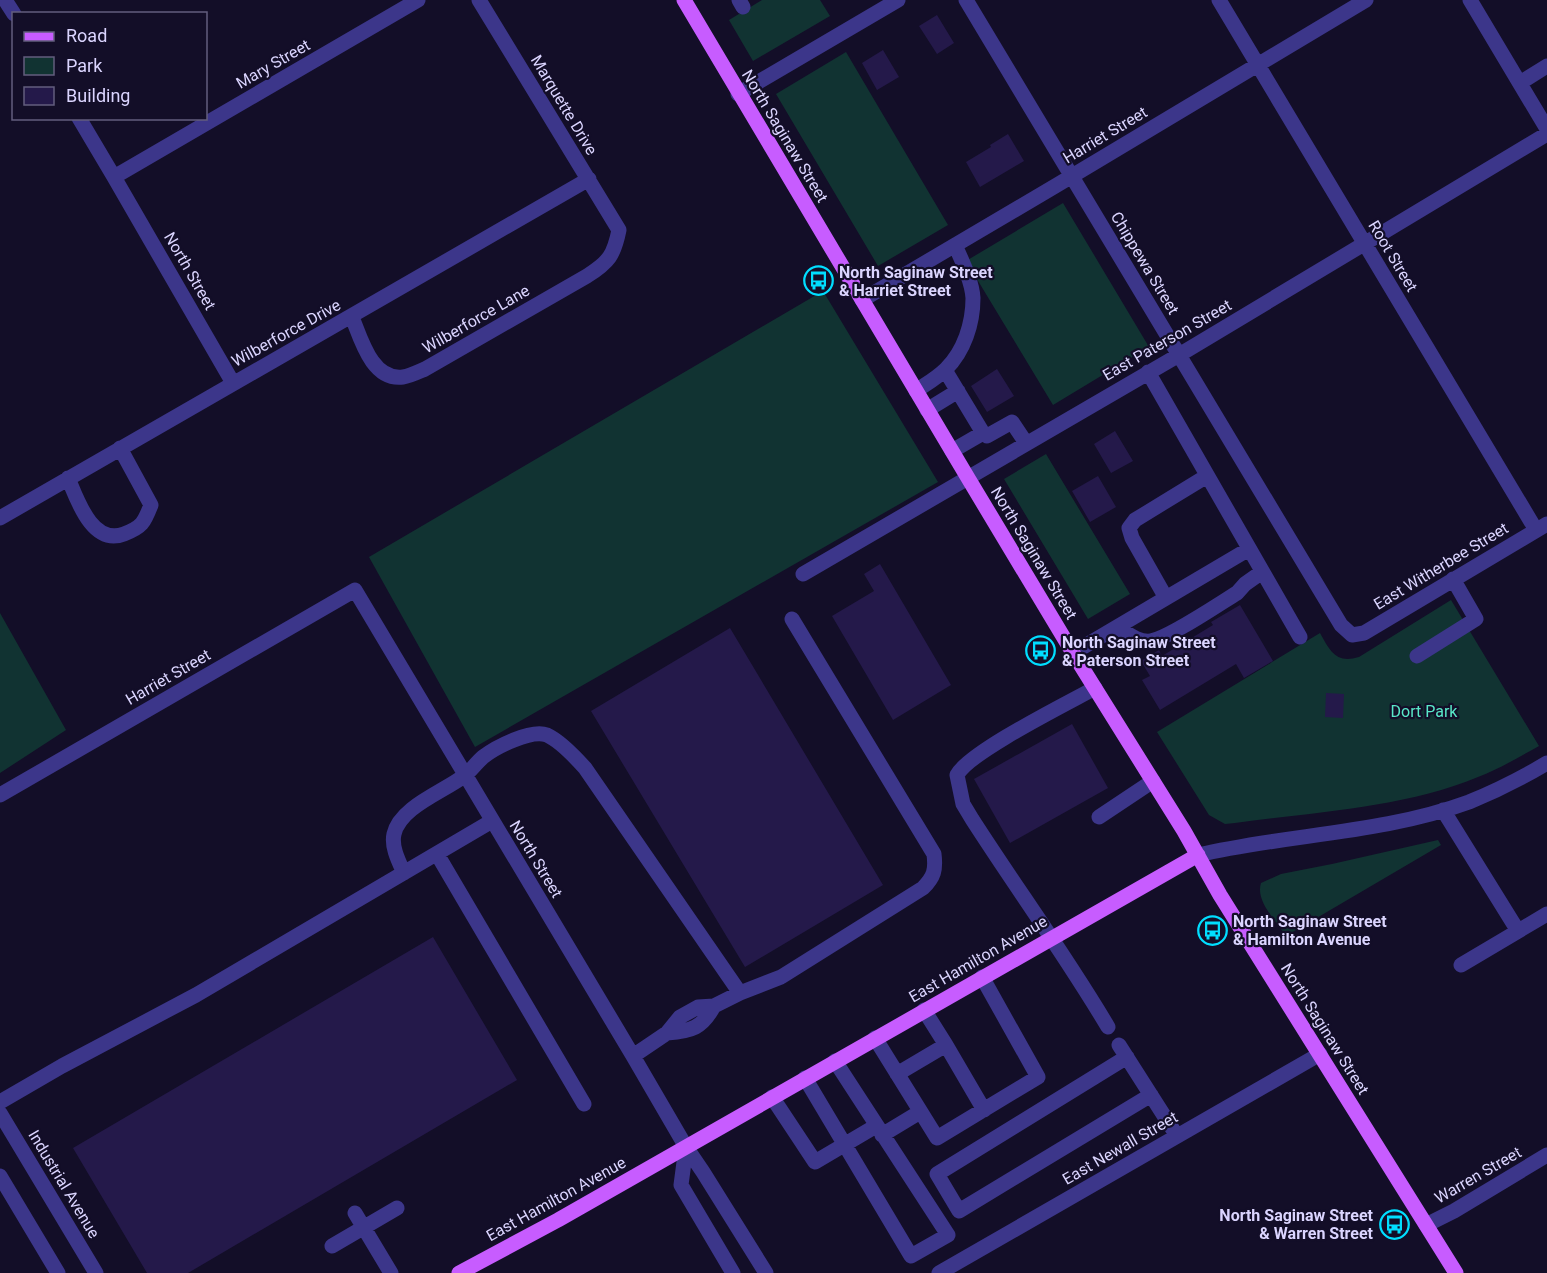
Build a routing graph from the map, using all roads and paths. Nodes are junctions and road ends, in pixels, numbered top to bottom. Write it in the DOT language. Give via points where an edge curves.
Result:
graph roads {
  1 [pos="418,0"];
  2 [pos="479,0"];
  3 [pos="684,0"];
  4 [pos="898,0"];
  5 [pos="966,0"];
  6 [pos="1219,0"];
  7 [pos="1366,0"];
  8 [pos="1470,0"];
  9 [pos="1258,65"];
  10 [pos="1547,66"];
  11 [pos="1520,82"];
  12 [pos="738,94"];
  13 [pos="80,120"];
  14 [pos="1547,129"];
  15 [pos="1547,134"];
  16 [pos="114,177"];
  17 [pos="1071,177"];
  18 [pos="589,179"];
  19 [pos="619,230"];
  20 [pos="1365,243"];
  21 [pos="955,245"];
  22 [pos="862,300"];
  23 [pos="352,317"];
  24 [pos="1179,355"];
  25 [pos="945,370"];
  26 [pos="1148,372"];
  27 [pos="233,383"];
  28 [pos="916,391"];
  29 [pos="958,391"];
  30 [pos="927,410"];
  31 [pos="983,433"];
  32 [pos="1026,442"];
  33 [pos="120,448"];
  34 [pos="952,451"];
  35 [pos="1207,476"];
  36 [pos="68,478"];
  37 [pos="968,478"];
  38 [pos="0,518"];
  39 [pos="1541,527"];
  40 [pos="1249,549"];
  41 [pos="1262,572"];
  42 [pos="803,574"];
  43 [pos="1453,579"];
  44 [pos="355,590"];
  45 [pos="1166,598"];
  46 [pos="792,619"];
  47 [pos="1117,627"];
  48 [pos="1352,635"];
  49 [pos="1300,637"];
  50 [pos="1073,653"];
  51 [pos="1417,656"];
  52 [pos="1095,688"];
  53 [pos="1547,763"];
  54 [pos="465,776"];
  55 [pos="1153,781"];
  56 [pos="0,795"];
  57 [pos="1443,810"];
  58 [pos="1099,817"];
  59 [pos="492,821"];
  60 [pos="436,854"];
  61 [pos="1198,855"];
  62 [pos="404,873"];
  63 [pos="1547,914"];
  64 [pos="1518,931"];
  65 [pos="1051,938"];
  66 [pos="1461,964"];
  67 [pos="982,977"];
  68 [pos="740,993"];
  69 [pos="924,1010"];
  70 [pos="1108,1028"];
  71 [pos="875,1038"];
  72 [pos="946,1045"];
  73 [pos="1320,1054"];
  74 [pos="633,1056"];
  75 [pos="835,1061"];
  76 [pos="897,1074"];
  77 [pos="805,1078"];
  78 [pos="1151,1095"];
  79 [pos="772,1097"];
  80 [pos="0,1102"];
  81 [pos="584,1104"];
  82 [pos="984,1110"];
  83 [pos="921,1112"];
  84 [pos="0,1113"];
  85 [pos="879,1130"];
  86 [pos="1177,1136"];
  87 [pos="844,1144"];
  88 [pos="686,1147"];
  89 [pos="1547,1155"];
  90 [pos="0,1176"];
  91 [pos="397,1208"];
  92 [pos="355,1214"];
  93 [pos="1426,1225"];
  94 [pos="364,1227"];
  95 [pos="332,1246"];
  96 [pos="57,1273"];
  97 [pos="96,1273"];
  98 [pos="391,1273"];
  99 [pos="459,1273"];
  100 [pos="733,1273"];
  101 [pos="766,1273"];
  102 [pos="939,1273"];
  103 [pos="1456,1273"];
  1 -- 16 [label="street, Mary Street"];
  2 -- 18 [label="street, Marquette Drive"];
  3 -- 12 [label="main road, North Saginaw Street"];
  4 -- 12 [label="street"];
  5 -- 17 [label="street, Chippewa Street"];
  6 -- 9 [label="street, Root Street"];
  7 -- 9 [label="street, Harriet Street"];
  8 -- 11 [label="street"];
  9 -- 17 [label="street, Harriet Street"];
  9 -- 20 [label="street, Root Street"];
  10 -- 11 [label="street"];
  11 -- 14 [label="street"];
  12 -- 22 [label="main road, North Saginaw Street"];
  13 -- 16 [label="street, North Street"];
  15 -- 20 [label="street, East Paterson Street"];
  16 -- 27 [label="street, North Street"];
  17 -- 21 [label="street, Harriet Street"];
  17 -- 24 [label="street, Chippewa Street"];
  18 -- 19 [label="street, Marquette Drive"];
  18 -- 23 [label="street, Wilberforce Drive"];
  19 -- 23 [label="street, Wilberforce Lane" via="613,253 599,268 425,369 406,376 386,374 372,361"];
  20 -- 24 [label="street, East Paterson Street"];
  20 -- 39 [label="street, Root Street"];
  21 -- 22 [label="street, Harriet Street"];
  21 -- 25 [label="street" via="973,296 966,340"];
  22 -- 28 [label="main road, North Saginaw Street"];
  23 -- 27 [label="street, Wilberforce Drive"];
  24 -- 26 [label="street, East Paterson Street"];
  24 -- 48 [label="street, Chippewa Street" via="1341,625"];
  25 -- 28 [label="street"];
  25 -- 29 [label="street"];
  26 -- 32 [label="street, East Paterson Street"];
  26 -- 35 [label="street"];
  27 -- 33 [label="street, Wilberforce Drive"];
  28 -- 30 [label="main road, North Saginaw Street"];
  29 -- 30 [label="street"];
  29 -- 31 [label="street"];
  30 -- 34 [label="main road, North Saginaw Street"];
  31 -- 32 [label="street" via="987,436 1012,422"];
  31 -- 34 [label="street"];
  32 -- 37 [label="street, East Paterson Street"];
  33 -- 36 [label="street, Wilberforce Drive"];
  33 -- 36 [label="street" via="151,505 144,524 135,530 119,536 104,534 81,509"];
  34 -- 37 [label="main road, North Saginaw Street"];
  35 -- 40 [label="street"];
  35 -- 45 [label="street" via="1135,520 1130,528"];
  36 -- 38 [label="street, Wilberforce Drive"];
  37 -- 42 [label="street, East Paterson Street"];
  37 -- 50 [label="main road, North Saginaw Street"];
  39 -- 43 [label="street, East Witherbee Street"];
  40 -- 41 [label="street"];
  40 -- 45 [label="street"];
  41 -- 47 [label="street" via="1237,593 1150,642 1135,639"];
  41 -- 49 [label="street"];
  43 -- 48 [label="street, East Witherbee Street" via="1364,633"];
  43 -- 51 [label="street" via="1476,619"];
  44 -- 54 [label="street, North Street"];
  44 -- 56 [label="street, Harriet Street"];
  45 -- 47 [label="street"];
  46 -- 68 [label="street" via="934,854 936,869 923,888 805,963 782,977"];
  47 -- 50 [label="street"];
  50 -- 52 [label="main road, North Saginaw Street"];
  52 -- 55 [label="main road, North Saginaw Street"];
  52 -- 65 [label="street" via="1019,730 969,762 957,775 963,804"];
  53 -- 57 [label="street, East Hamilton Avenue" via="1495,791"];
  54 -- 59 [label="street, North Street"];
  54 -- 62 [label="street" via="411,809 399,823 394,848"];
  54 -- 68 [label="street" via="484,756 525,735 546,735 571,753"];
  55 -- 58 [label="street"];
  55 -- 61 [label="main road, North Saginaw Street"];
  57 -- 61 [label="street, East Hamilton Avenue" via="1380,825"];
  57 -- 64 [label="street"];
  59 -- 60 [label="street"];
  59 -- 74 [label="street, North Street"];
  60 -- 62 [label="street"];
  60 -- 81 [label="street"];
  61 -- 65 [label="main road, East Hamilton Avenue"];
  61 -- 73 [label="main road, North Saginaw Street"];
  62 -- 80 [label="street" via="196,995"];
  63 -- 64 [label="street"];
  64 -- 66 [label="street"];
  65 -- 67 [label="main road, East Hamilton Avenue"];
  65 -- 70 [label="street"];
  67 -- 69 [label="main road, East Hamilton Avenue"];
  67 -- 82 [label="street" via="1038,1077"];
  68 -- 74 [label="street" via="680,1017 667,1033"];
  69 -- 71 [label="main road, East Hamilton Avenue"];
  69 -- 72 [label="street"];
  71 -- 75 [label="main road, East Hamilton Avenue"];
  71 -- 76 [label="street"];
  72 -- 76 [label="street"];
  72 -- 82 [label="street"];
  73 -- 86 [label="street, East Newall Street"];
  73 -- 93 [label="main road, North Saginaw Street"];
  74 -- 88 [label="street, North Street"];
  75 -- 77 [label="main road, East Hamilton Avenue"];
  75 -- 85 [label="street"];
  76 -- 83 [label="street"];
  77 -- 79 [label="main road, East Hamilton Avenue"];
  77 -- 87 [label="street"];
  78 -- 78 [label="street" via="1123,1051 937,1174 959,1211"];
  78 -- 86 [label="street"];
  79 -- 87 [label="street" via="815,1162"];
  79 -- 88 [label="main road, East Hamilton Avenue"];
  82 -- 83 [label="street" via="937,1138"];
  83 -- 85 [label="street"];
  84 -- 97 [label="street, Industrial Avenue"];
  85 -- 87 [label="street"];
  85 -- 87 [label="street" via="948,1235 911,1256"];
  86 -- 102 [label="street, East Newall Street"];
  88 -- 99 [label="main road, East Hamilton Avenue"];
  88 -- 100 [label="street" via="681,1185"];
  88 -- 101 [label="street, North Street"];
  89 -- 93 [label="street, Warren Street"];
  90 -- 96 [label="street"];
  91 -- 94 [label="street"];
  92 -- 94 [label="street"];
  93 -- 103 [label="main road, North Saginaw Street"];
  94 -- 95 [label="street"];
  94 -- 98 [label="street"];
}
